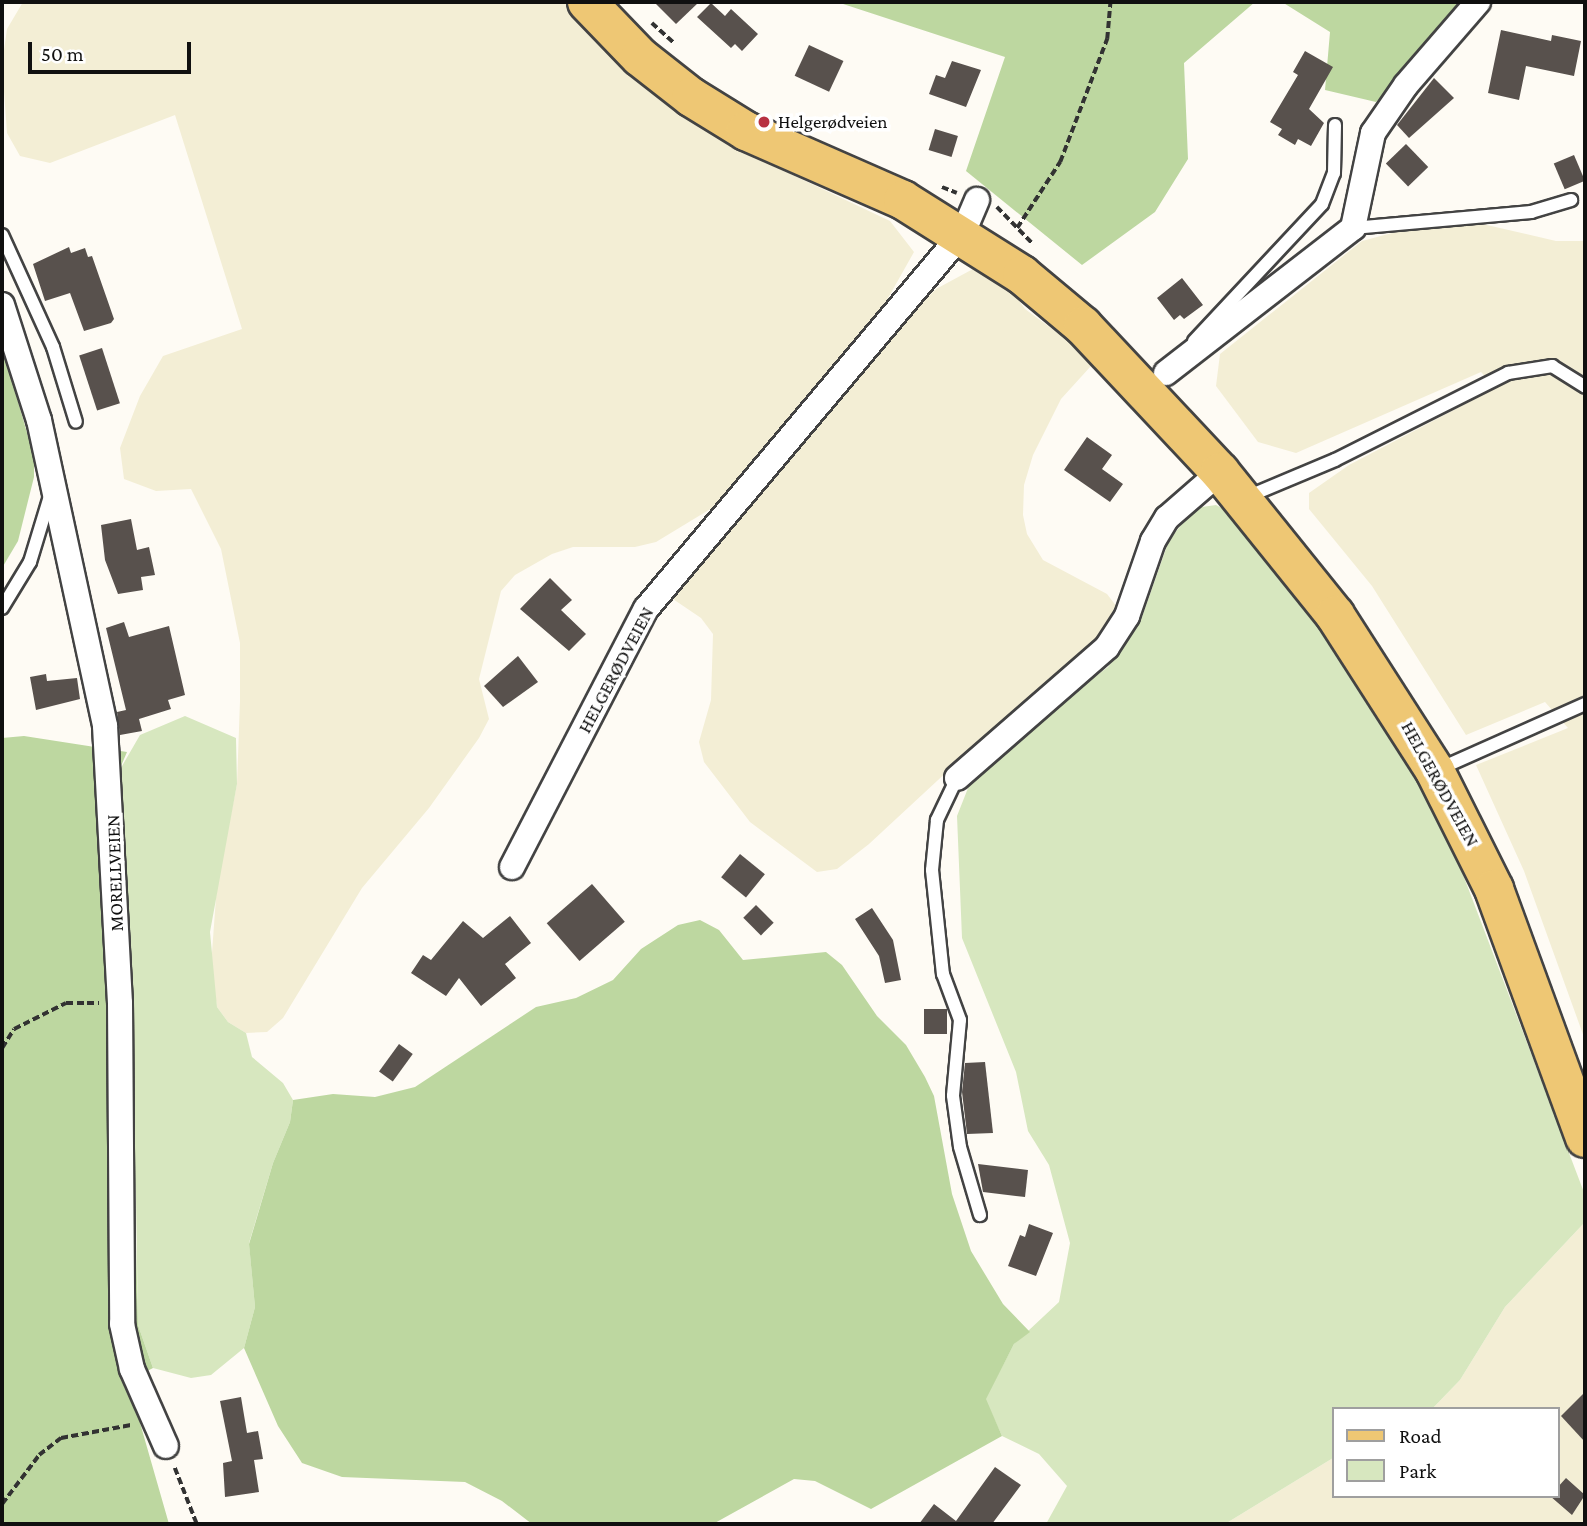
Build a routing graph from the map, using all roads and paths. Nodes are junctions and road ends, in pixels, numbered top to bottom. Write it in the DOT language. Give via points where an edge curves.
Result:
graph roads {
  1 [pos="587,2"];
  2 [pos="1110,2"];
  3 [pos="1478,2"];
  4 [pos="646,18"];
  5 [pos="682,50"];
  6 [pos="1335,125"];
  7 [pos="936,185"];
  8 [pos="1571,200"];
  9 [pos="970,217"];
  10 [pos="1017,228"];
  11 [pos="1353,228"];
  12 [pos="2,235"];
  13 [pos="2,306"];
  14 [pos="1189,351"];
  15 [pos="1166,373"];
  16 [pos="1585,387"];
  17 [pos="76,422"];
  18 [pos="54,482"];
  19 [pos="1232,486"];
  20 [pos="2,608"];
  21 [pos="1585,704"];
  22 [pos="1435,771"];
  23 [pos="957,778"];
  24 [pos="512,867"];
  25 [pos="120,1003"];
  26 [pos="2,1048"];
  27 [pos="1585,1138"];
  28 [pos="980,1214"];
  29 [pos="153,1418"];
  30 [pos="166,1446"];
  31 [pos="2,1504"];
  32 [pos="197,1524"];
  1 -- 9 [label="main road, HELGERØDVEIEN" via="640,57 691,97 746,131 903,200"];
  2 -- 10 [label="path" via="1100,61 1060,162"];
  3 -- 11 [label="street" via="1406,85 1373,133"];
  4 -- 5 [label="path"];
  6 -- 14 [label="lane" via="1334,173 1322,204 1207,324"];
  7 -- 9 [label="path"];
  8 -- 11 [label="lane" via="1531,212"];
  9 -- 19 [label="main road, HELGERØDVEIEN" via="1083,326"];
  9 -- 24 [label="street, HELGERØDVEIEN" via="646,609"];
  11 -- 14 [label="street" via="1210,340"];
  12 -- 17 [label="lane" via="53,347"];
  13 -- 18 [label="street, MORELLVEIEN"];
  14 -- 15 [label="street"];
  16 -- 19 [label="lane" via="1552,366 1508,373 1335,460 1265,486"];
  18 -- 20 [label="lane" via="30,562"];
  18 -- 25 [label="street, MORELLVEIEN" via="105,726 114,818"];
  19 -- 22 [label="main road, HELGERØDVEIEN" via="1335,615"];
  19 -- 23 [label="street" via="1167,518 1153,541 1127,616 1107,647"];
  21 -- 22 [label="lane"];
  22 -- 27 [label="main road, HELGERØDVEIEN" via="1494,888"];
  23 -- 28 [label="lane" via="937,820 932,870 943,974 960,1020 954,1109"];
  25 -- 26 [label="path" via="66,1003 14,1029"];
  25 -- 29 [label="street, MORELLVEIEN" via="122,1324 132,1369"];
  29 -- 30 [label="street, MORELLVEIEN"];
  29 -- 31 [label="path" via="61,1438 39,1455"];
  30 -- 32 [label="path"];
}
